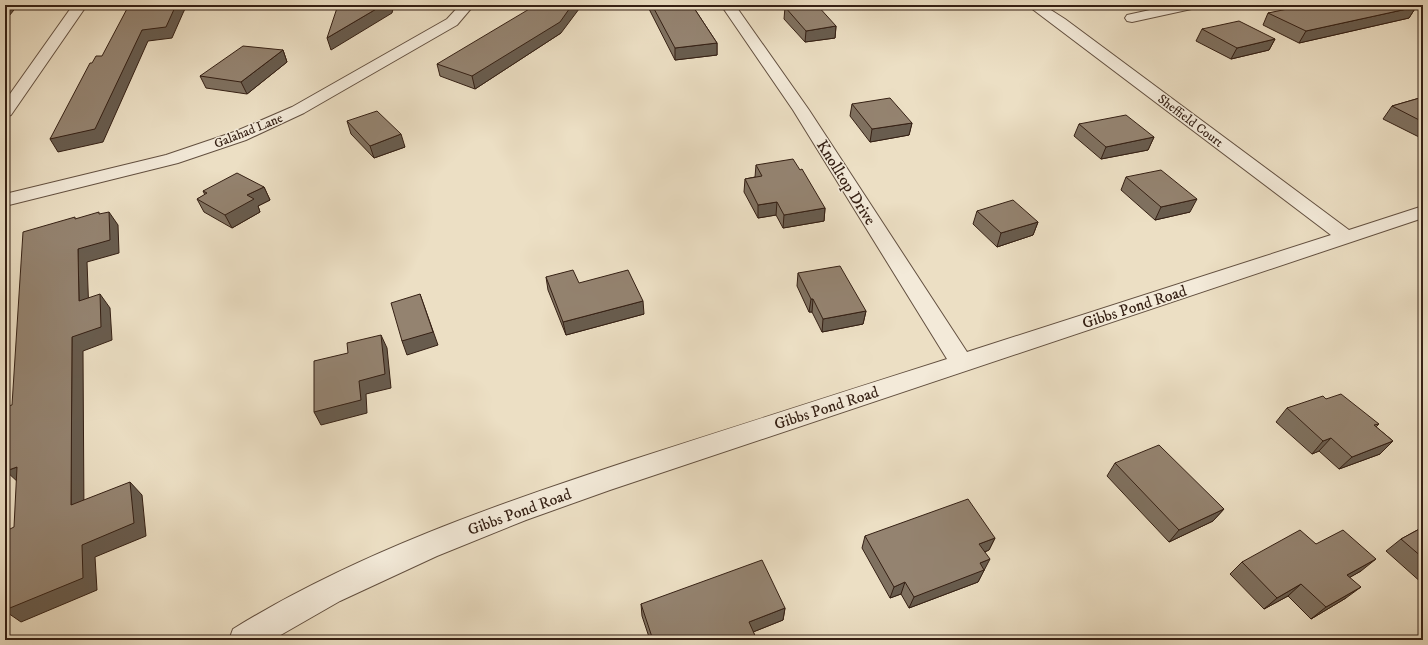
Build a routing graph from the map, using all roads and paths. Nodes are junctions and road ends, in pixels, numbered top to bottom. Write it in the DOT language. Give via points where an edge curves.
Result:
graph roads {
  1 [pos="80,5"];
  2 [pos="467,5"];
  3 [pos="728,5"];
  4 [pos="1034,5"];
  5 [pos="1191,5"];
  6 [pos="1132,18"];
  7 [pos="5,112"];
  8 [pos="5,200"];
  9 [pos="1423,212"];
  10 [pos="1346,237"];
  11 [pos="961,362"];
  12 [pos="244,640"];
  1 -- 7 [label="street"];
  2 -- 8 [label="street, Galahad Lane" via="452,22 298,110 240,136 172,159"];
  3 -- 11 [label="street, Knolltop Drive" via="801,110"];
  4 -- 10 [label="street, Sheffield Court" via="1066,26"];
  5 -- 6 [label="street"];
  9 -- 10 [label="street, Gibbs Pond Road"];
  10 -- 11 [label="street, Gibbs Pond Road"];
  11 -- 12 [label="street, Gibbs Pond Road" via="546,500 446,538 346,583"];
}
